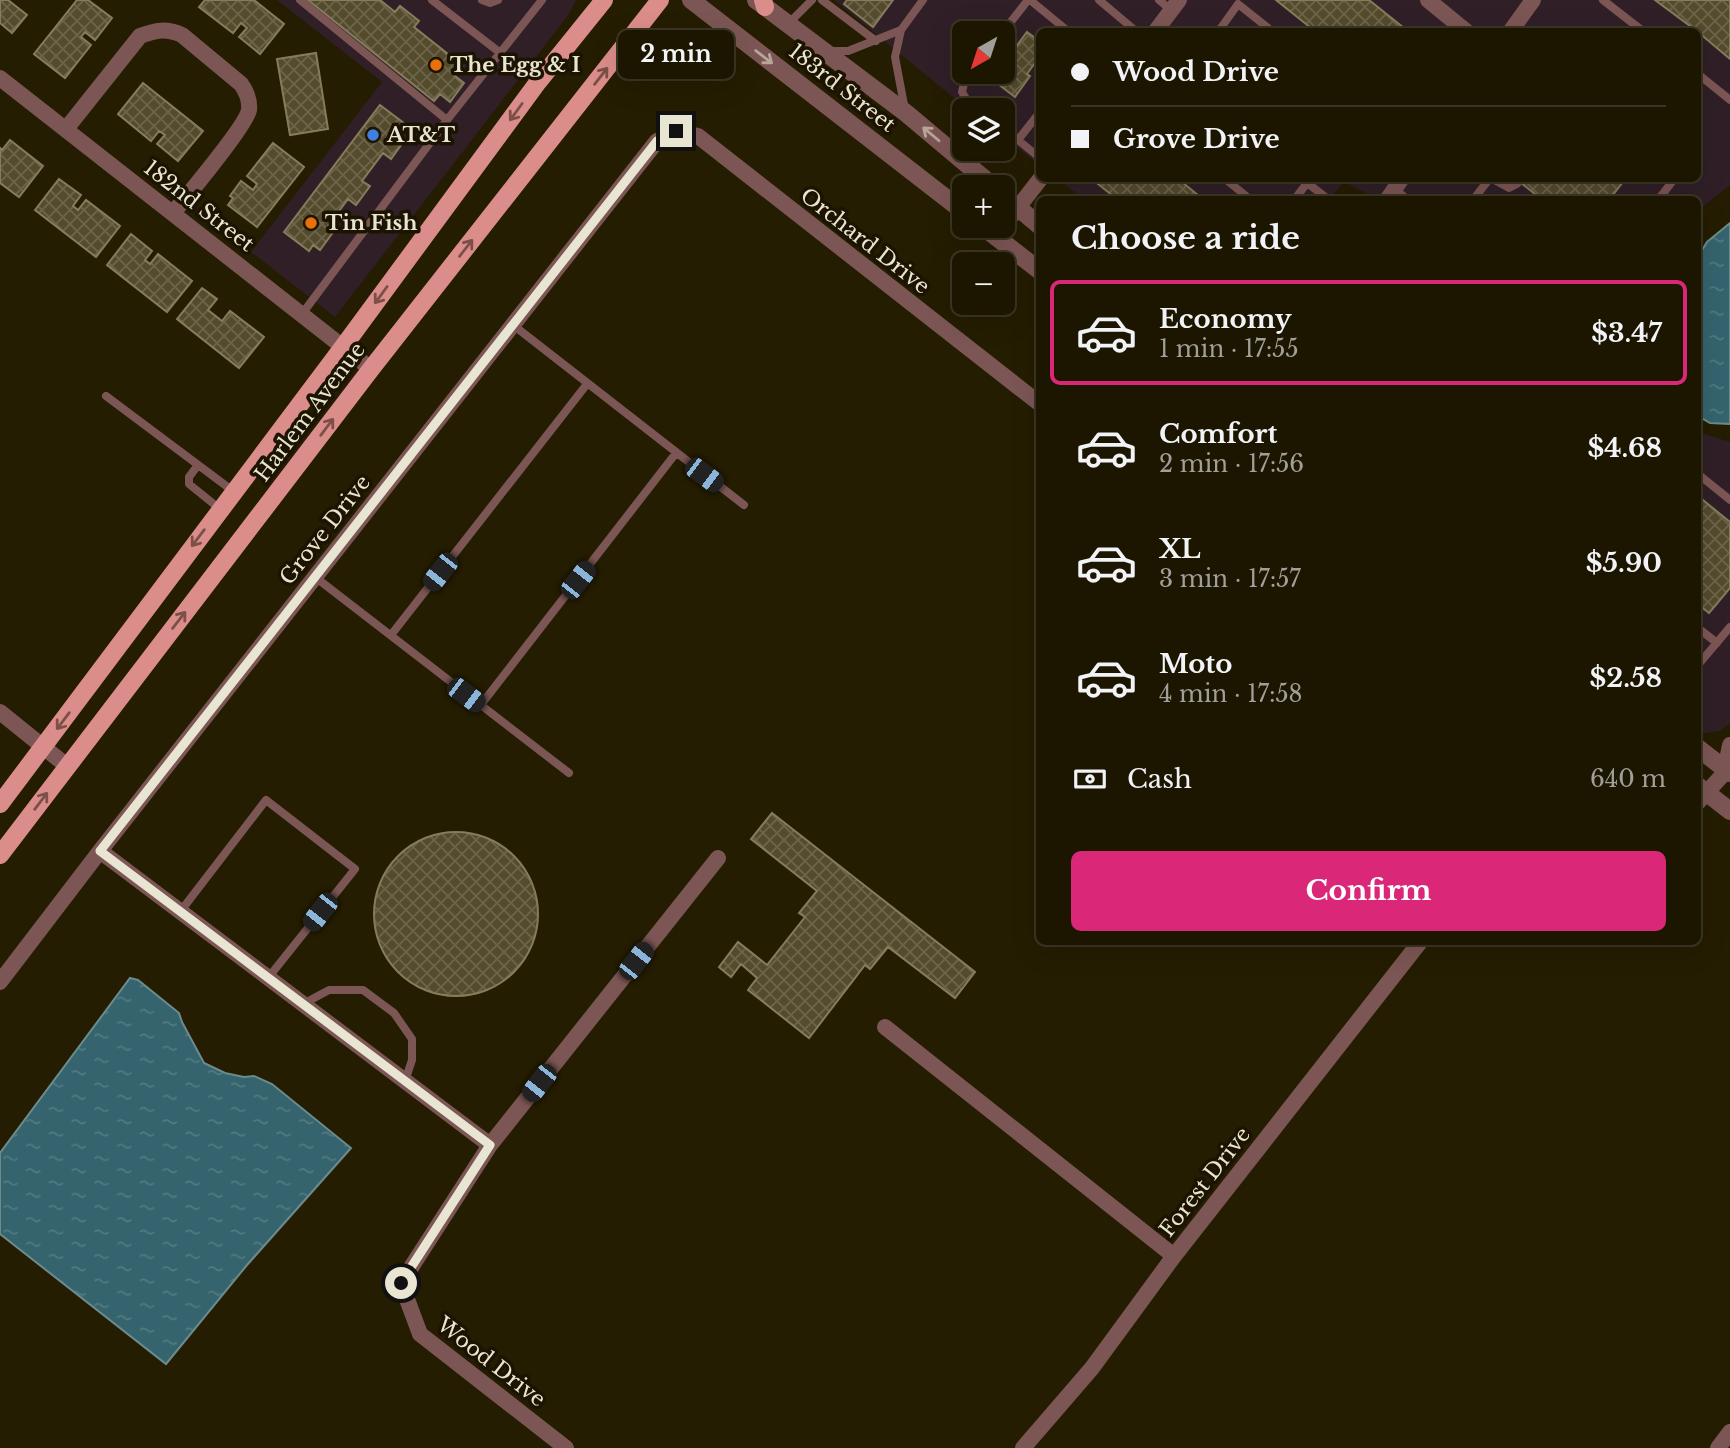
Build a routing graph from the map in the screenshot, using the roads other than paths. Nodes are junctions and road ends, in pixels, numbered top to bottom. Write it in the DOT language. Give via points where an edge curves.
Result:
graph roads {
  1 [pos="300,0"];
  2 [pos="432,0"];
  3 [pos="482,0"];
  4 [pos="498,0"];
  5 [pos="542,0"];
  6 [pos="604,0"];
  7 [pos="660,0"];
  8 [pos="691,0"];
  9 [pos="812,0"];
  10 [pos="822,0"];
  11 [pos="923,0"];
  12 [pos="1029,0"];
  13 [pos="1099,0"];
  14 [pos="1428,0"];
  15 [pos="1533,0"];
  16 [pos="1603,0"];
  17 [pos="762,2"];
  18 [pos="1170,3"];
  19 [pos="1012,21"];
  20 [pos="788,24"];
  21 [pos="1064,28"];
  22 [pos="1132,28"];
  23 [pos="1157,28"];
  24 [pos="1221,28"];
  25 [pos="1268,28"];
  26 [pos="1462,28"];
  27 [pos="1513,28"];
  28 [pos="1639,28"];
  29 [pos="901,30"];
  30 [pos="876,41"];
  31 [pos="824,51"];
  32 [pos="500,54"];
  33 [pos="1701,76"];
  34 [pos="0,78"];
  35 [pos="538,82"];
  36 [pos="1729,97"];
  37 [pos="906,113"];
  38 [pos="1036,117"];
  39 [pos="447,120"];
  40 [pos="66,129"];
  41 [pos="698,136"];
  42 [pos="1015,138"];
  43 [pos="1018,140"];
  44 [pos="1036,155"];
  45 [pos="980,175"];
  46 [pos="1038,182"];
  47 [pos="1229,182"];
  48 [pos="1308,182"];
  49 [pos="1487,182"];
  50 [pos="1498,182"];
  51 [pos="1672,182"];
  52 [pos="1517,184"];
  53 [pos="1246,196"];
  54 [pos="1324,196"];
  55 [pos="1476,196"];
  56 [pos="1661,196"];
  57 [pos="952,203"];
  58 [pos="1015,205"];
  59 [pos="1018,208"];
  60 [pos="1015,210"];
  61 [pos="173,213"];
  62 [pos="1036,223"];
  63 [pos="998,238"];
  64 [pos="1036,268"];
  65 [pos="302,314"];
  66 [pos="513,325"];
  67 [pos="343,347"];
  68 [pos="371,369"];
  69 [pos="587,384"];
  70 [pos="106,396"];
  71 [pos="1036,401"];
  72 [pos="676,453"];
  73 [pos="198,465"];
  74 [pos="1701,476"];
  75 [pos="233,491"];
  76 [pos="1730,500"];
  77 [pos="744,505"];
  78 [pos="220,509"];
  79 [pos="314,577"];
  80 [pos="1730,627"];
  81 [pos="1701,630"];
  82 [pos="391,635"];
  83 [pos="1717,643"];
  84 [pos="1701,662"];
  85 [pos="480,706"];
  86 [pos="0,712"];
  87 [pos="1730,745"];
  88 [pos="43,747"];
  89 [pos="1701,750"];
  90 [pos="67,766"];
  91 [pos="1728,770"];
  92 [pos="569,773"];
  93 [pos="1701,792"];
  94 [pos="1701,794"];
  95 [pos="0,804"];
  96 [pos="1730,811"];
  97 [pos="100,851"];
  98 [pos="0,855"];
  99 [pos="718,858"];
  100 [pos="180,912"];
  101 [pos="1418,945"];
  102 [pos="268,978"];
  103 [pos="0,982"];
  104 [pos="303,1004"];
  105 [pos="885,1027"];
  106 [pos="405,1081"];
  107 [pos="490,1145"];
  108 [pos="1174,1256"];
  109 [pos="1730,1432"];
  110 [pos="566,1448"];
  111 [pos="1023,1448"];
  112 [pos="1718,1448"];
  1 -- 39 [label="lane"];
  2 -- 32 [label="lane"];
  3 -- 4 [label="lane"];
  5 -- 32 [label="lane"];
  6 -- 35 [label="main road, Harlem Avenue"];
  68 -- 7 [label="main road, Harlem Avenue, one-way"];
  8 -- 57 [label="street, 183rd Street, one-way"];
  9 -- 20 [label="lane"];
  10 -- 30 [label="lane"];
  11 -- 29 [label="lane"];
  12 -- 19 [label="lane"];
  12 -- 21 [label="lane"];
  13 -- 22 [label="lane"];
  14 -- 26 [label="street"];
  15 -- 27 [label="street"];
  16 -- 28 [label="lane"];
  17 -- 20 [label="street, 183rd Street"];
  18 -- 23 [label="street"];
  20 -- 31 [label="street, 183rd Street"];
  24 -- 25 [label="lane" via="1238,4"];
  29 -- 30 [label="lane"];
  29 -- 37 [label="lane" via="895,57"];
  30 -- 31 [label="lane" via="848,51"];
  31 -- 37 [label="street, 183rd Street"];
  32 -- 35 [label="lane"];
  32 -- 39 [label="lane"];
  33 -- 36 [label="lane"];
  34 -- 40 [label="street, 182nd Street"];
  35 -- 67 [label="main road, Harlem Avenue, one-way"];
  45 -- 37 [label="street, 183rd Street, one-way"];
  38 -- 43 [label="lane"];
  39 -- 65 [label="lane"];
  40 -- 61 [label="street, 182nd Street"];
  40 -- 61 [label="street" via="140,36 156,30 182,35 241,84 249,111"];
  41 -- 66 [label="street, Grove Drive" via="676,131 657,141"];
  41 -- 71 [label="street, Orchard Drive"];
  42 -- 43 [label="lane"];
  43 -- 44 [label="lane"];
  46 -- 59 [label="street"];
  47 -- 53 [label="lane"];
  48 -- 54 [label="lane"];
  49 -- 55 [label="lane"];
  50 -- 52 [label="lane" via="1509,188"];
  51 -- 56 [label="lane"];
  58 -- 59 [label="street"];
  59 -- 60 [label="street"];
  59 -- 62 [label="street"];
  61 -- 65 [label="street, 182nd Street"];
  63 -- 64 [label="street"];
  65 -- 67 [label="street, 182nd Street"];
  66 -- 69 [label="lane"];
  66 -- 79 [label="street, Grove Drive"];
  67 -- 68 [label="street, 182nd Street"];
  67 -- 75 [label="main road, Harlem Avenue"];
  90 -- 68 [label="main road, Harlem Avenue, one-way"];
  69 -- 72 [label="lane"];
  69 -- 82 [label="lane"];
  70 -- 73 [label="lane"];
  72 -- 77 [label="lane"];
  72 -- 85 [label="lane"];
  73 -- 75 [label="lane"];
  73 -- 78 [label="lane" via="189,484"];
  74 -- 76 [label="lane"];
  75 -- 78 [label="main road, Harlem Avenue"];
  78 -- 88 [label="main road, Harlem Avenue, one-way"];
  79 -- 82 [label="lane"];
  79 -- 97 [label="street, Grove Drive"];
  80 -- 83 [label="lane"];
  81 -- 83 [label="lane"];
  82 -- 85 [label="lane"];
  83 -- 84 [label="lane"];
  85 -- 92 [label="lane"];
  86 -- 88 [label="street"];
  87 -- 91 [label="street"];
  88 -- 90 [label="street"];
  88 -- 95 [label="main road, Harlem Avenue"];
  89 -- 91 [label="street"];
  98 -- 90 [label="main road, Harlem Avenue, one-way"];
  91 -- 93 [label="street"];
  94 -- 96 [label="street"];
  97 -- 100 [label="street"];
  97 -- 103 [label="street, Grove Drive"];
  99 -- 107 [label="street, Wood Drive"];
  100 -- 102 [label="street"];
  100 -- 102 [label="lane" via="267,800 355,869"];
  101 -- 108 [label="street, Forest Drive"];
  102 -- 104 [label="street"];
  104 -- 106 [label="street"];
  104 -- 106 [label="lane" via="329,990 363,990 394,1013 412,1039"];
  105 -- 108 [label="street"];
  106 -- 107 [label="street"];
  107 -- 110 [label="street, Wood Drive" via="401,1283 420,1334"];
  108 -- 111 [label="street, Forest Drive" via="1092,1368"];
  109 -- 112 [label="street"];
}
